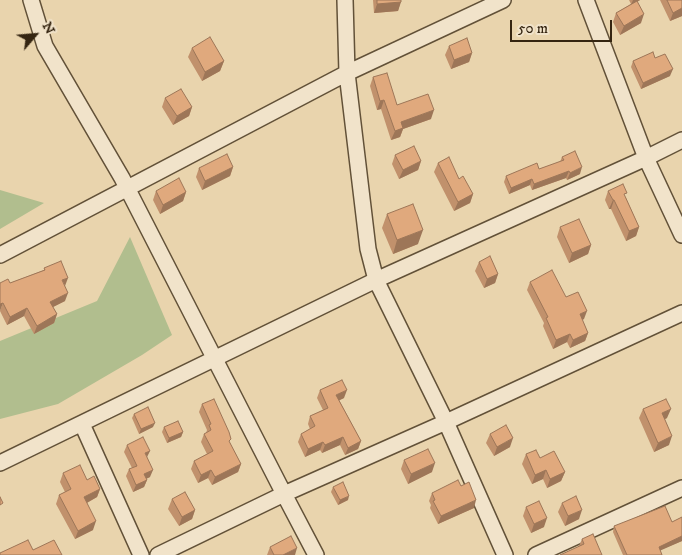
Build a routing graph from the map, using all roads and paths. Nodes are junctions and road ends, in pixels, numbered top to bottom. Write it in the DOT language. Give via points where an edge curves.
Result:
graph roads {
  1 [pos="32,0"];
  2 [pos="345,0"];
  3 [pos="503,0"];
  4 [pos="586,0"];
  5 [pos="347,72"];
  6 [pos="682,140"];
  7 [pos="646,158"];
  8 [pos="128,188"];
  9 [pos="682,235"];
  10 [pos="0,255"];
  11 [pos="376,280"];
  12 [pos="682,313"];
  13 [pos="215,359"];
  14 [pos="446,422"];
  15 [pos="82,424"];
  16 [pos="0,463"];
  17 [pos="682,488"];
  18 [pos="284,494"];
  19 [pos="141,555"];
  20 [pos="158,555"];
  21 [pos="316,555"];
  22 [pos="505,555"];
  23 [pos="536,555"];
  1 -- 8 [label="street" via="45,46"];
  2 -- 5 [label="street"];
  3 -- 5 [label="street"];
  4 -- 7 [label="street"];
  5 -- 8 [label="street"];
  5 -- 11 [label="street" via="368,249"];
  6 -- 7 [label="street"];
  7 -- 9 [label="street"];
  7 -- 11 [label="street"];
  8 -- 10 [label="street"];
  8 -- 13 [label="street"];
  11 -- 13 [label="street"];
  11 -- 14 [label="street"];
  12 -- 14 [label="street"];
  13 -- 15 [label="street"];
  13 -- 18 [label="street"];
  14 -- 18 [label="street"];
  14 -- 22 [label="street"];
  15 -- 16 [label="street"];
  15 -- 19 [label="street"];
  17 -- 23 [label="street"];
  18 -- 20 [label="street"];
  18 -- 21 [label="street"];
}
